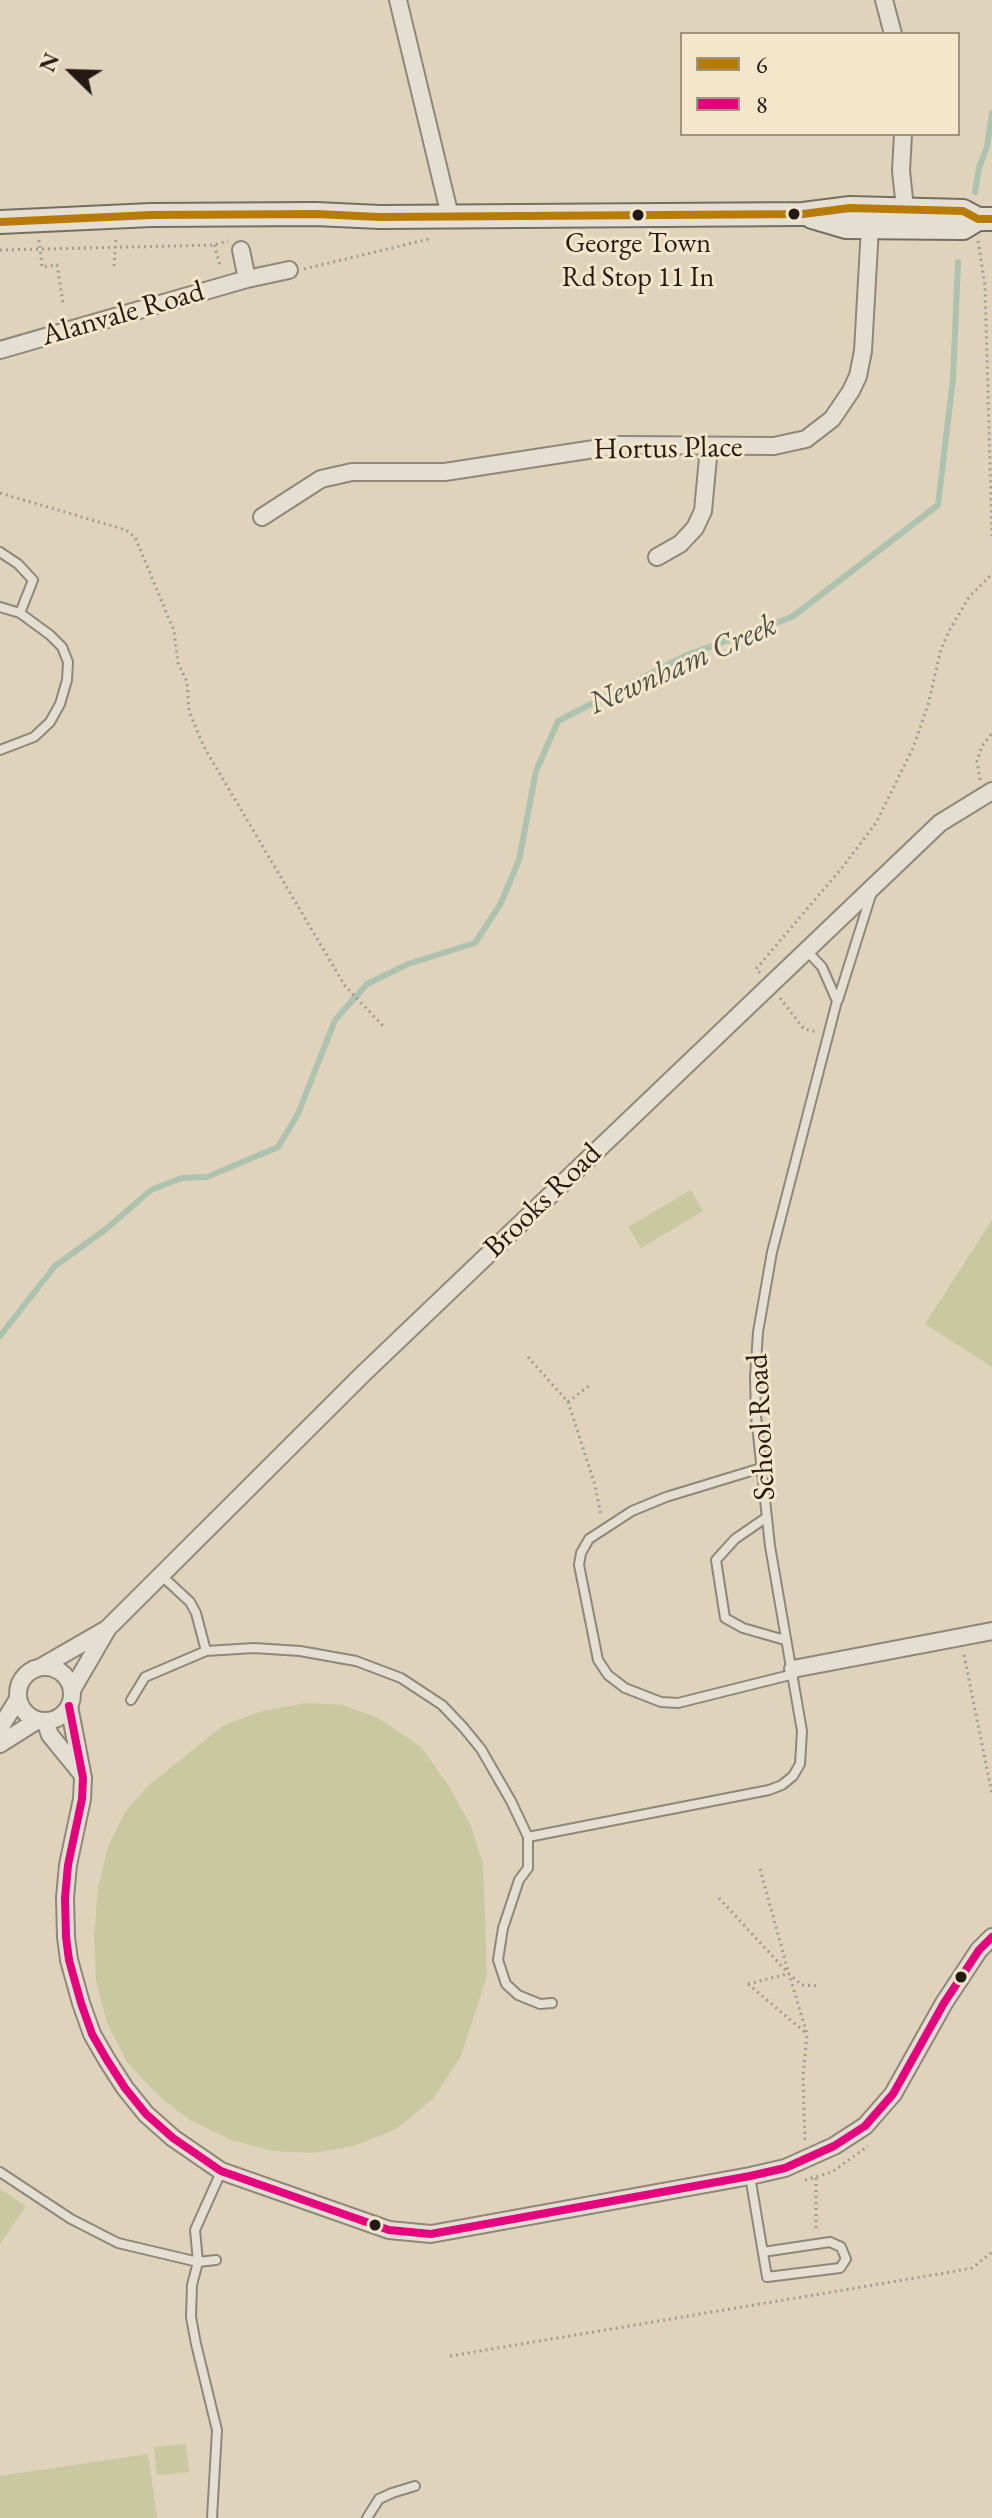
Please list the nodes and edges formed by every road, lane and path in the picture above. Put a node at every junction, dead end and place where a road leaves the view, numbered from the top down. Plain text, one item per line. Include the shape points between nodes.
1 (398, 0) edge
2 (884, 0) edge
3 (892, 32) edge
4 (903, 136) edge
5 (905, 208) junction
6 (803, 214) junction
7 (450, 216) junction
8 (985, 219) edge
9 (0, 222) edge
10 (870, 227) junction
11 (116, 238) dead end
12 (380, 238) dead end
13 (429, 239) dead end
14 (39, 240) dead end
15 (978, 241) dead end
16 (214, 245) junction
17 (234, 246) joint
18 (116, 248) junction
19 (0, 250) edge
20 (39, 250) junction
21 (380, 251) junction
22 (220, 265) dead end
23 (114, 266) dead end
24 (294, 270) joint
25 (247, 279) junction
26 (63, 303) dead end
27 (0, 350) edge
28 (709, 447) junction
29 (0, 493) edge
30 (262, 517) dead end
31 (992, 536) edge
32 (0, 552) edge
33 (657, 557) dead end
34 (992, 574) edge
35 (0, 607) edge
36 (20, 613) junction
37 (992, 733) edge
38 (0, 750) edge
39 (988, 794) edge
40 (874, 886) junction
41 (807, 951) junction
42 (769, 984) junction
43 (837, 1001) junction
44 (385, 1028) dead end
45 (828, 1035) junction
46 (528, 1357) dead end
47 (590, 1385) dead end
48 (568, 1402) junction
49 (761, 1468) junction
50 (767, 1517) junction
51 (603, 1529) junction
52 (162, 1576) junction
53 (108, 1628) junction
54 (992, 1631) edge
55 (960, 1636) junction
56 (785, 1640) junction
57 (206, 1651) junction
58 (41, 1667) junction
59 (794, 1672) junction
60 (71, 1698) junction
61 (18, 1699) junction
62 (131, 1700) dead end
63 (41, 1721) junction
64 (0, 1728) edge
65 (0, 1744) edge
66 (82, 1768) junction
67 (992, 1794) edge
68 (528, 1837) junction
69 (760, 1869) dead end
70 (719, 1898) dead end
71 (992, 1937) edge
72 (789, 1974) junction
73 (820, 1986) dead end
74 (552, 2003) dead end
75 (807, 2034) junction
76 (805, 2147) dead end
77 (221, 2171) junction
78 (0, 2172) edge
79 (750, 2176) junction
80 (816, 2178) dead end
81 (817, 2237) dead end
82 (763, 2252) junction
83 (992, 2252) edge
84 (216, 2260) dead end
85 (198, 2262) junction
86 (450, 2356) dead end
87 (415, 2486) dead end
88 (212, 2518) edge
89 (367, 2518) edge

1 - 7 street
2 - 3 street
4 - 5 street
5 - 6 main road
5 - 8 main road via 963,211
6 - 7 main road
6 - 10 main road via 846,227
7 - 9 main road via 151,215
8 - 10 main road via 963,228
10 - 28 street, Hortus Place via 863,351 858,376 841,406 819,431 789,445
11 - 18 path
12 - 21 path
13 - 21 path
14 - 20 path
15 - 31 path via 985,286
16 - 17 path
16 - 18 path
16 - 22 path
17 - 25 street
18 - 20 path
18 - 23 path
19 - 20 path
20 - 26 path via 42,267 57,265
21 - 24 path
24 - 25 street, Alanvale Road
25 - 27 street, Alanvale Road
28 - 30 street, Hortus Place via 620,445 445,472 344,474 321,479
28 - 33 street via 703,511 695,528
29 - 44 path via 135,537 174,631 189,711 204,747 345,986
32 - 36 lane via 33,580
34 - 42 path via 969,597 949,631 913,748 876,823 756,969
35 - 36 lane
36 - 38 lane via 62,647 67,680 50,722 34,737
37 - 39 path via 977,761
39 - 40 street, Brooks Road via 940,823
40 - 41 street, Brooks Road
40 - 43 lane, School Road
41 - 42 street, Brooks Road
41 - 43 lane via 822,967
42 - 45 path via 804,1029
42 - 52 street, Brooks Road via 364,1373
43 - 45 lane, School Road
45 - 49 lane, School Road via 764,1291 755,1377
46 - 48 path
47 - 48 path
48 - 51 path
49 - 50 lane, School Road
49 - 51 lane via 666,1497
50 - 56 lane, School Road
50 - 56 lane via 716,1560 725,1618
51 - 59 lane via 589,1539 579,1565 598,1660 625,1688 678,1703
52 - 53 street, Brooks Road
52 - 57 lane via 190,1602
53 - 58 street, Brooks Road
53 - 60 street, Brooks Road
54 - 55 street
55 - 59 street
55 - 67 path
56 - 59 lane, School Road
57 - 62 lane via 145,1677
57 - 68 lane via 300,1651 356,1661 401,1678 442,1705 481,1749
58 - 60 street via 65,1675
58 - 61 street via 26,1675
59 - 68 lane, School Road via 802,1731 800,1764 782,1785
60 - 63 street via 58,1718
60 - 66 street
61 - 63 street via 27,1714
61 - 64 street
63 - 65 street
63 - 66 street
66 - 77 street via 82,1799 67,1876 66,1937 92,2034 146,2114
68 - 74 lane via 528,1868 503,1928 498,1960 506,1984 518,1995
69 - 72 path
70 - 72 path
71 - 79 street via 944,2003 893,2094 865,2126 785,2168
72 - 73 path via 802,1985
72 - 75 path
72 - 75 path via 748,1984
75 - 76 path
77 - 79 street via 389,2230 431,2234
77 - 85 lane via 195,2230
78 - 85 lane via 118,2243
79 - 82 lane
80 - 81 path
82 - 82 lane via 767,2277 823,2272 840,2268 846,2259 841,2247 830,2242
83 - 86 path via 972,2268
84 - 85 lane
85 - 88 lane via 191,2317 217,2430
87 - 89 lane via 379,2499

